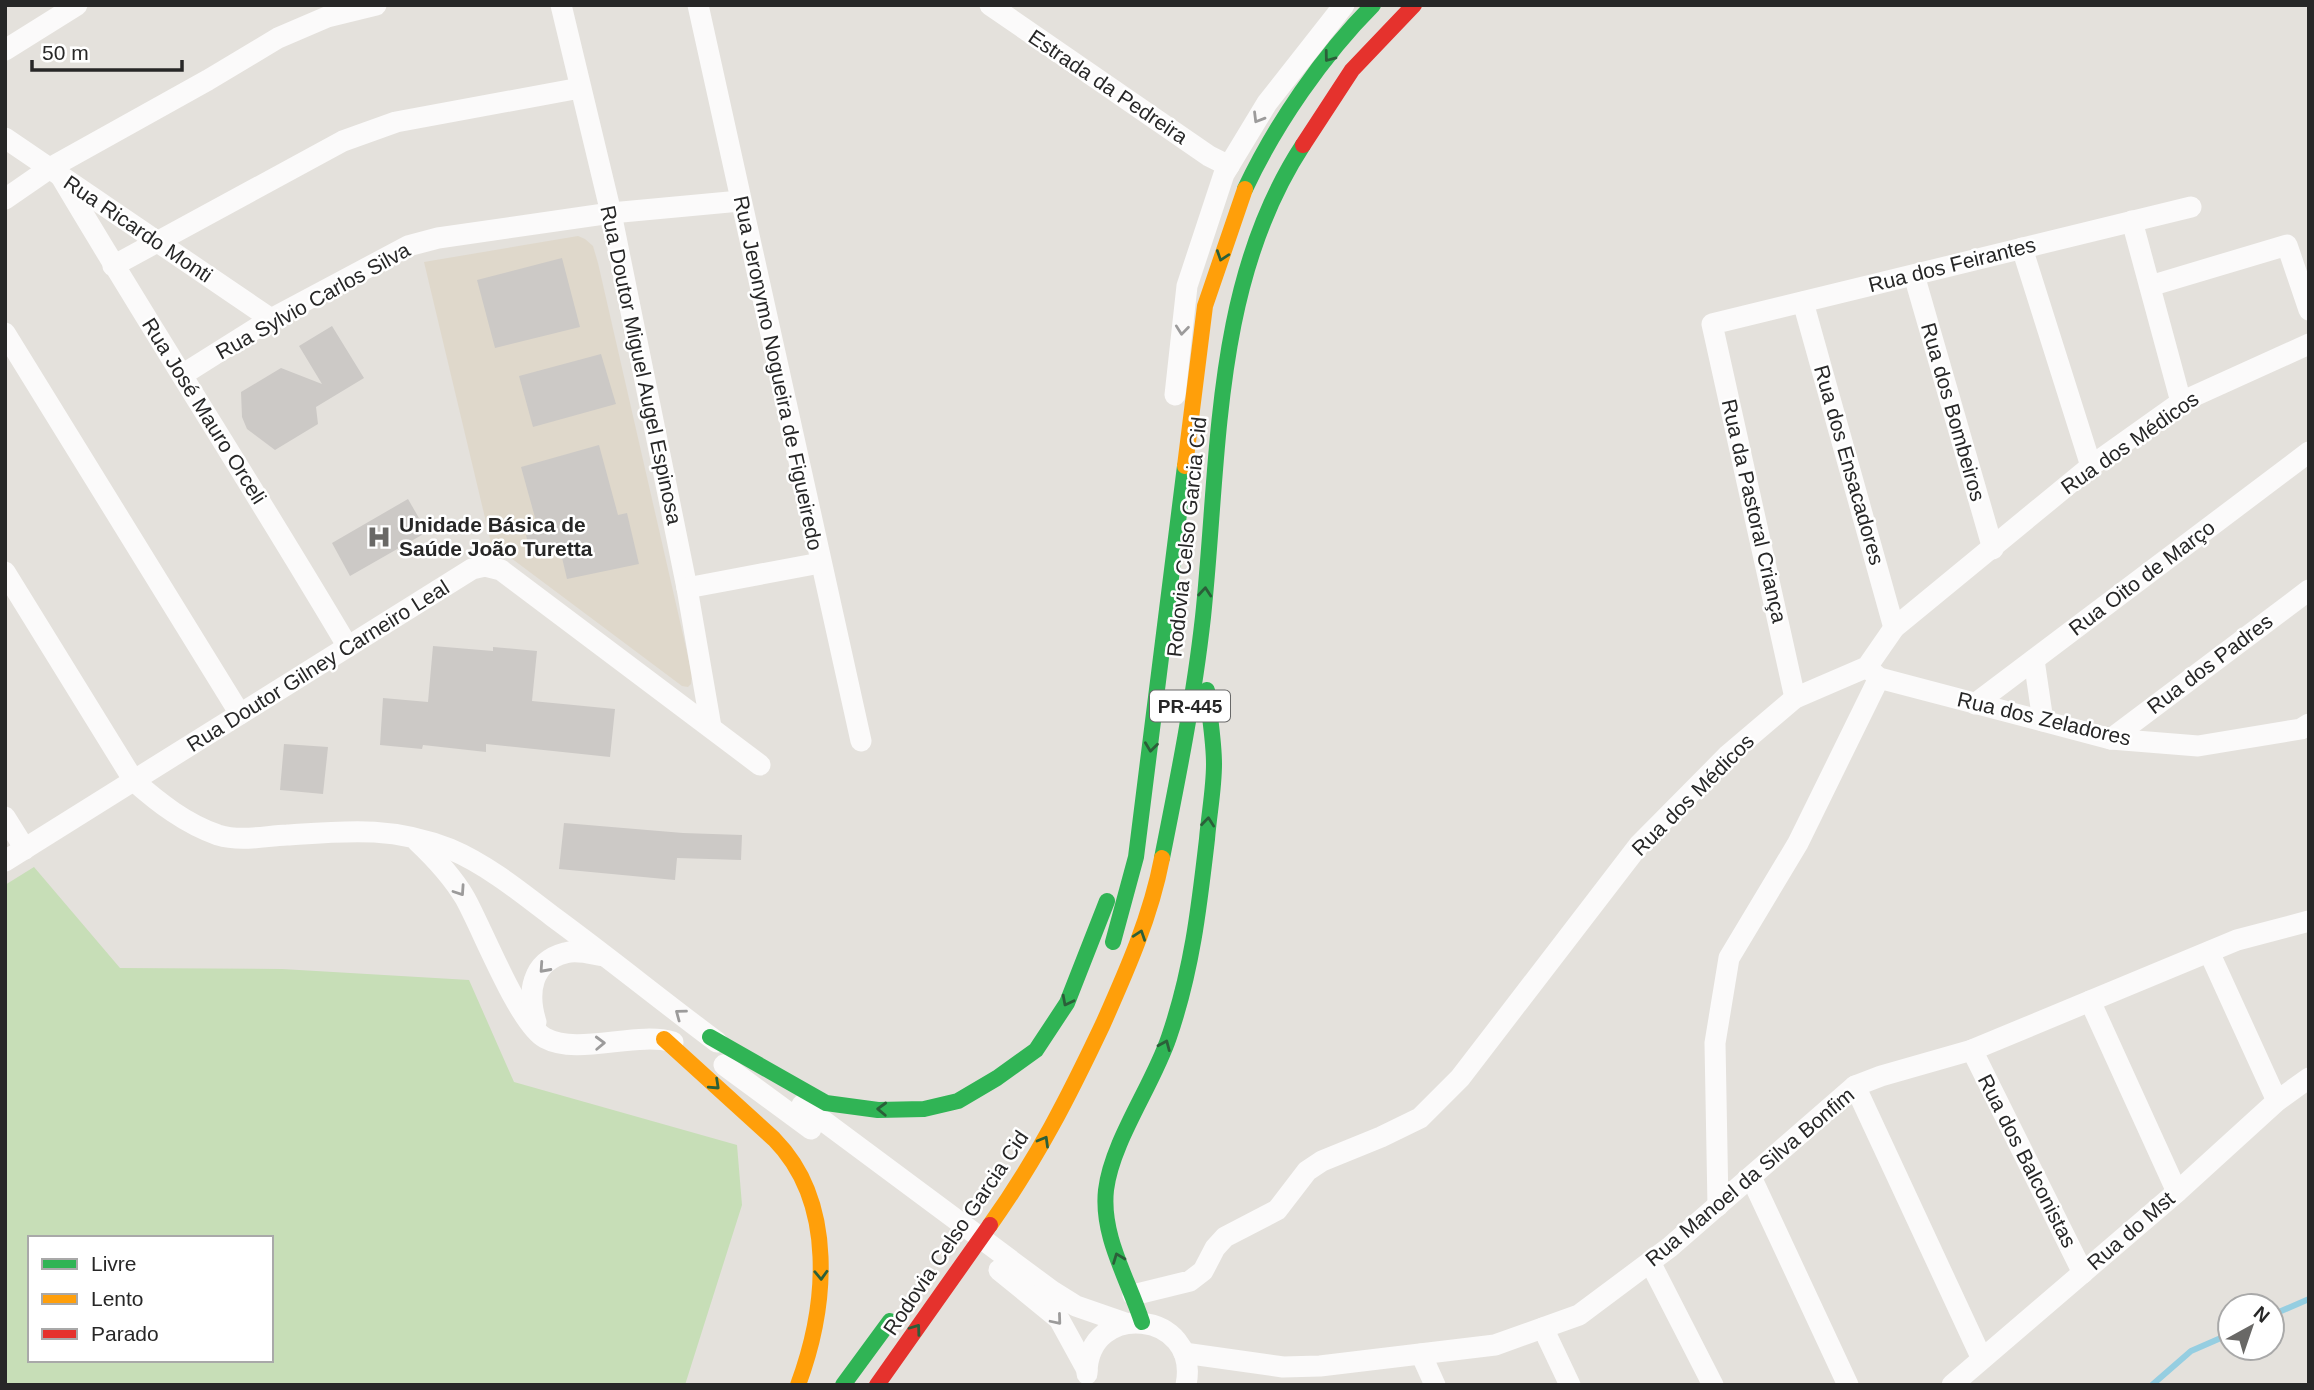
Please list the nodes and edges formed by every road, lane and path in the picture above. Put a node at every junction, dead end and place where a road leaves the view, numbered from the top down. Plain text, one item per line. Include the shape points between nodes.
1 (77, 5) edge
2 (376, 5) edge
3 (561, 5) edge
4 (698, 5) edge
5 (990, 5) edge
6 (1343, 5) edge
7 (1373, 5) edge
8 (1414, 5) edge
9 (5, 50) edge
10 (580, 88) junction
11 (5, 138) edge
12 (1228, 166) junction
13 (55, 172) junction
14 (5, 199) edge
15 (740, 201) junction
16 (2191, 207) dead end
17 (611, 213) junction
18 (2132, 221) junction
19 (157, 242) junction
20 (2022, 248) junction
21 (113, 266) junction
22 (1913, 275) junction
23 (2150, 286) junction
24 (1803, 302) junction
25 (2309, 310) edge
26 (271, 319) junction
27 (1712, 324) joint
28 (5, 333) edge
29 (2309, 344) edge
30 (181, 375) junction
31 (2181, 402) junction
32 (2309, 452) edge
33 (2091, 466) junction
34 (1179, 513) junction
35 (1993, 549) junction
36 (820, 563) junction
37 (5, 572) edge
38 (687, 588) junction
39 (2309, 590) edge
40 (1203, 618) junction
41 (1894, 628) junction
42 (348, 647) junction
43 (2034, 660) junction
44 (1873, 673) junction
45 (1795, 698) junction
46 (1975, 704) junction
47 (240, 714) junction
48 (2043, 721) junction
49 (2309, 724) edge
50 (710, 727) junction
51 (2111, 739) junction
52 (860, 741) dead end
53 (760, 765) dead end
54 (134, 781) junction
55 (1144, 800) junction
56 (5, 817) edge
57 (415, 840) junction
58 (25, 849) junction
59 (5, 861) edge
60 (2309, 921) edge
61 (2209, 952) junction
62 (606, 957) junction
63 (1107, 959) dead end
64 (2090, 1001) junction
65 (710, 1037) junction
66 (545, 1038) junction
67 (664, 1039) junction
68 (1972, 1050) junction
69 (2309, 1078) edge
70 (1855, 1086) junction
71 (2277, 1101) junction
72 (1751, 1177) junction
73 (2177, 1192) junction
74 (927, 1206) junction
75 (1718, 1206) junction
76 (967, 1212) dead end
77 (952, 1234) dead end
78 (1650, 1262) junction
79 (2083, 1273) junction
80 (1017, 1274) junction
81 (1133, 1295) junction
82 (899, 1309) dead end
83 (1133, 1322) junction
84 (1543, 1328) junction
85 (1184, 1353) junction
86 (1421, 1354) junction
87 (1982, 1359) junction
88 (1287, 1376) edge
89 (1088, 1378) edge
90 (798, 1385) edge
91 (843, 1385) edge
92 (877, 1385) edge
93 (1186, 1385) edge
94 (1434, 1385) edge
95 (1570, 1385) edge
96 (1713, 1385) edge
97 (1848, 1385) edge
98 (1952, 1385) edge

1 - 9 street
2 - 13 street via 327,17 278,37
3 - 10 street, Rua Doutor Miguel Augel Espinosa
4 - 15 street, Rua Jeronymo Nogueira de Figueiredo
5 - 12 street, Estrada da Pedreira
6 -> 12 street via 1266,103
7 -> 34 highway, Rodovia Celso Garcia Cid / PR-445 via 1282,120 1246,187 1205,306
40 -> 8 highway, Rodovia Celso Garcia Cid / PR-445 via 1223,379 1247,265 1288,168 1352,70
10 - 17 street, Rua Doutor Miguel Augel Espinosa
10 - 19 street via 368,131
11 - 13 street, Rua Ricardo Monti
12 -> 34 street via 1187,286 1165,491
13 - 14 street
13 - 19 street, Rua Ricardo Monti
13 - 21 street, Rua José Mauro Orceli
15 - 17 street, Rua Sylvio Carlos Silva
15 - 36 street, Rua Jeronymo Nogueira de Figueiredo
16 - 18 street, Rua dos Feirantes
17 - 26 street, Rua Sylvio Carlos Silva via 408,246
17 - 38 street, Rua Doutor Miguel Augel Espinosa
18 - 20 street, Rua dos Feirantes
18 - 23 street
19 - 21 street
19 - 26 street, Rua Ricardo Monti
20 - 22 street, Rua dos Feirantes
20 - 33 street
21 - 30 street, Rua José Mauro Orceli
22 - 24 street, Rua dos Feirantes
22 - 35 street, Rua dos Bombeiros
23 - 25 street via 2287,245
23 - 31 street
24 - 27 street, Rua dos Feirantes
24 - 41 street, Rua dos Ensacadores
26 - 30 street, Rua Sylvio Carlos Silva
27 - 45 street, Rua da Pastoral Criança
28 - 47 street
29 - 31 street, Rua dos Médicos
30 - 42 street, Rua José Mauro Orceli
31 - 33 street, Rua dos Médicos
32 - 43 street, Rua Oito de Março
33 - 35 street, Rua dos Médicos
34 -> 55 highway, Rodovia Celso Garcia Cid / PR-445
35 - 41 street, Rua dos Médicos
36 - 38 street
36 - 52 street, Rua Jeronymo Nogueira de Figueiredo
37 - 54 street
38 - 50 street, Rua Doutor Miguel Augel Espinosa
39 - 51 street, Rua dos Padres
81 -> 40 highway via 1116,1257 1107,1221 1106,1191 1111,1165 1168,1040 1198,923 1214,765
92 -> 40 highway, Rodovia Celso Garcia Cid / PR-445 via 1019,1184 1066,1103 1132,960 1157,886
41 - 44 street, Rua dos Médicos
42 - 47 street, Rua Doutor Gilney Carneiro Leal
42 - 50 street, Rua Doutor Gilney Carneiro Leal via 472,569 485,566 501,570
43 - 46 street, Rua Oito de Março
43 - 48 street
44 - 45 street, Rua dos Médicos
44 - 46 street, Rua dos Zeladores
44 - 75 street via 1798,843 1729,958 1715,1043
45 - 81 street, Rua dos Médicos via 1728,755 1639,845 1460,1078 1420,1118 1314,1166 1277,1210 1225,1237 1203,1271 1190,1282
46 - 48 street, Rua dos Zeladores
47 - 54 street, Rua Doutor Gilney Carneiro Leal
48 - 51 street, Rua dos Zeladores
49 - 51 street, Rua dos Zeladores via 2198,746
50 - 53 street, Rua Doutor Gilney Carneiro Leal
54 - 57 street via 161,804 219,835 243,839 365,830
54 - 58 street, Rua Doutor Gilney Carneiro Leal
55 - 63 highway, Rodovia Celso Garcia Cid / PR-445 via 1136,857
55 -> 65 highway via 1067,1003 1036,1051 958,1101 924,1109 878,1110 826,1103
56 - 58 street
57 - 62 street via 451,850 486,869
57 -> 66 street via 443,867 464,897 524,1018
58 - 59 street, Rua Doutor Gilney Carneiro Leal
60 - 61 street, Rua Manoel da Silva Bonfim
61 - 64 street, Rua Manoel da Silva Bonfim
61 - 71 street
65 -> 62 street
62 -> 66 street via 566,952 541,969 530,995
64 - 68 street, Rua Manoel da Silva Bonfim
64 - 73 street
65 - 74 street
66 -> 67 street via 569,1044
67 - 74 street via 714,1059
67 -> 90 highway via 777,1142 805,1185 818,1239 821,1292 815,1332
68 - 70 street, Rua Manoel da Silva Bonfim
68 - 79 street, Rua dos Balconistas
69 - 71 street, Rua do Mst
70 - 72 street, Rua Manoel da Silva Bonfim
70 - 87 street
71 - 73 street, Rua do Mst
72 - 75 street, Rua Manoel da Silva Bonfim
72 - 97 street
73 - 79 street, Rua do Mst
74 - 80 street
75 - 78 street, Rua Manoel da Silva Bonfim
76 - 77 highway, Rodovia Celso Garcia Cid
78 - 84 street, Rua Manoel da Silva Bonfim via 1579,1315
78 - 96 street
79 - 87 street, Rua do Mst
80 - 83 street via 1076,1306
80 -> 89 street via 1059,1319
81 - 83 highway
82 - 91 highway, Rodovia Celso Garcia Cid
83 - 85 street via 1158,1326
83 - 89 street via 1102,1336 1094,1346
84 - 86 street, Rua Manoel da Silva Bonfim via 1495,1345
84 - 95 street
85 - 88 street, Rua Manoel da Silva Bonfim
85 - 93 street
86 - 88 street, Rua Manoel da Silva Bonfim via 1320,1366
86 - 94 street
87 - 98 street, Rua do Mst

